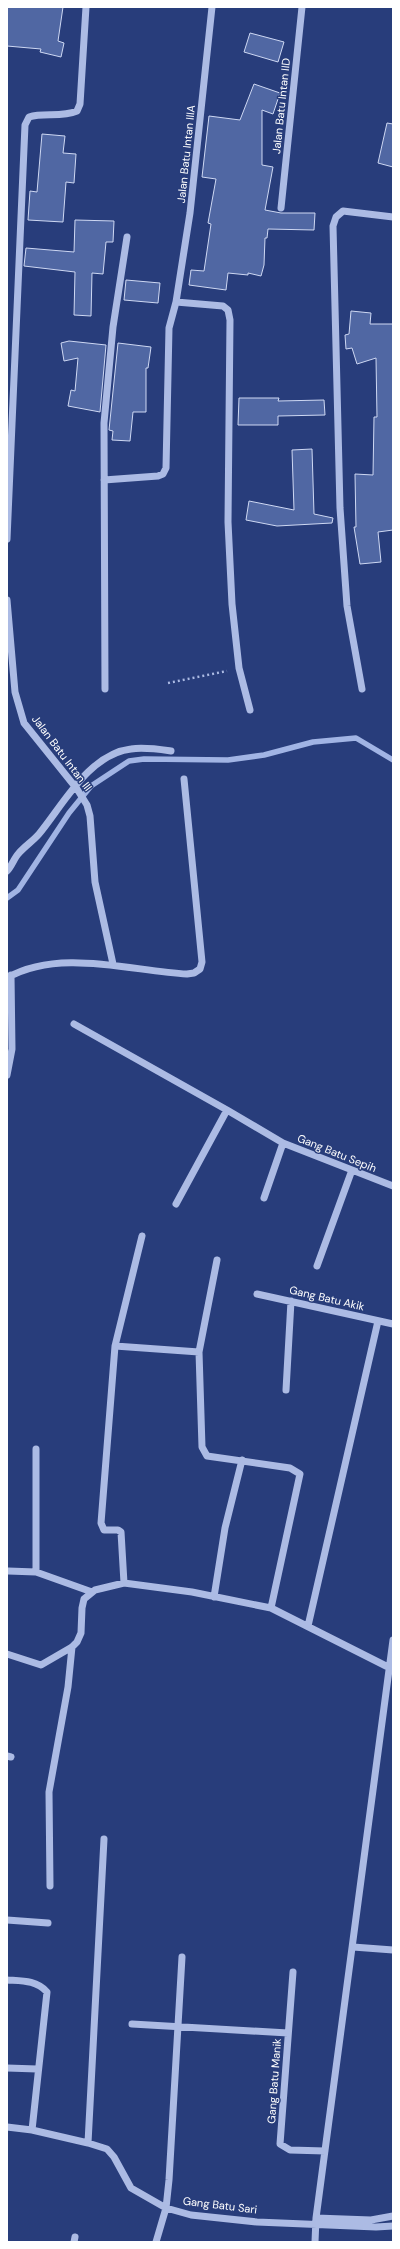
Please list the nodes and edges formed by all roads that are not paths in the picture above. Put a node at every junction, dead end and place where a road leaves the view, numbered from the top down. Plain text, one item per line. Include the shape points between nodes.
1 (86, 7) edge
2 (212, 7) edge
3 (302, 7) edge
4 (281, 208) dead end
5 (393, 217) edge
6 (127, 237) dead end
7 (176, 302) junction
8 (104, 480) junction
9 (7, 539) edge
10 (7, 600) edge
11 (105, 688) dead end
12 (362, 689) dead end
13 (250, 710) dead end
14 (171, 751) dead end
15 (184, 779) dead end
16 (76, 788) junction
17 (7, 870) edge
18 (112, 964) junction
19 (9, 976) edge
20 (74, 1024) dead end
21 (7, 1075) edge
22 (226, 1110) junction
23 (283, 1143) junction
24 (352, 1170) junction
25 (393, 1186) edge
26 (264, 1198) dead end
27 (176, 1204) dead end
28 (142, 1236) dead end
29 (217, 1260) dead end
30 (317, 1266) dead end
31 (257, 1294) dead end
32 (291, 1301) junction
33 (378, 1321) junction
34 (393, 1324) edge
35 (115, 1346) junction
36 (199, 1352) junction
37 (286, 1390) dead end
38 (36, 1449) dead end
39 (242, 1460) junction
40 (8, 1571) edge
41 (36, 1572) junction
42 (124, 1583) junction
43 (92, 1592) junction
44 (214, 1597) junction
45 (271, 1608) junction
46 (308, 1626) junction
47 (393, 1640) edge
48 (72, 1647) junction
49 (7, 1654) edge
50 (388, 1667) junction
51 (390, 1684) edge
52 (104, 1839) dead end
53 (50, 1886) dead end
54 (7, 1920) edge
55 (48, 1923) dead end
56 (353, 1947) junction
57 (393, 1950) edge
58 (182, 1957) dead end
59 (293, 1972) dead end
60 (7, 1980) edge
61 (132, 2024) dead end
62 (178, 2028) junction
63 (288, 2033) junction
64 (7, 2068) edge
65 (37, 2069) junction
66 (7, 2127) edge
67 (32, 2130) junction
68 (88, 2142) junction
69 (325, 2151) junction
70 (166, 2208) junction
71 (393, 2216) edge
72 (316, 2220) junction
73 (393, 2226) edge
74 (156, 2242) edge
75 (315, 2242) edge

1 - 9 street via 80,104 77,111 69,114 37,114 29,117 25,125
2 - 7 street, Jalan Batu Intan IIIA via 190,213
3 - 4 street, Jalan Batu Intan IID
5 - 12 street via 343,211 336,217 333,226 340,508 347,606
6 - 8 street via 113,326 104,422
7 - 8 street, Jalan Batu Intan IIIA via 169,328 166,468 163,474
7 - 13 street via 223,306 228,310 230,320 228,522 232,604 239,668
8 - 11 street
10 - 16 street, Jalan Batu Intan III via 15,692 24,723
14 - 16 street via 148,748 117,753 96,766
15 - 18 street via 202,966 194,973 187,974
16 - 17 street via 38,836 17,854
16 - 18 street, Jalan Batu Intan III via 87,805 92,826 95,882
18 - 19 street via 39,966
19 - 21 street via 12,1049
20 - 22 street
22 - 23 street
22 - 27 street
23 - 24 street, Gang Batu Sepih
23 - 26 street, Gang Batu Sepih
24 - 25 street, Gang Batu Sepih
24 - 30 street
28 - 35 street
29 - 36 street
31 - 32 street, Gang Batu Akik
32 - 33 street, Gang Batu Akik
32 - 37 street
33 - 34 street, Gang Batu Akik
33 - 46 street
35 - 36 street
35 - 42 street via 101,1523 104,1530 121,1532
36 - 39 street via 202,1447 210,1458
38 - 41 street
39 - 44 street via 226,1528
39 - 45 street via 290,1468 300,1474
40 - 41 street
41 - 43 street
42 - 43 street
42 - 44 street
43 - 48 street via 84,1599 81,1633
44 - 45 street
45 - 46 street
46 - 50 street
47 - 50 street
48 - 49 street via 41,1665
48 - 53 street via 68,1687 49,1792
50 - 51 street
51 - 56 street
52 - 68 street
54 - 55 street
56 - 57 street
56 - 69 street
58 - 62 street
59 - 63 street, Gang Batu Manik
60 - 65 street via 29,1981 40,1985 47,1992
61 - 62 street
62 - 63 street
62 - 70 street
63 - 69 street, Gang Batu Manik via 280,2144 290,2150
64 - 65 street
65 - 67 street
66 - 67 street, Gang Batu Sari
67 - 68 street, Gang Batu Sari
68 - 70 street, Gang Batu Sari via 107,2150 114,2157 131,2188
69 - 72 street
70 - 72 street, Gang Batu Sari via 191,2215 242,2220
70 - 74 street
71 - 72 street via 371,2220
72 - 73 street via 376,2227
72 - 75 street

